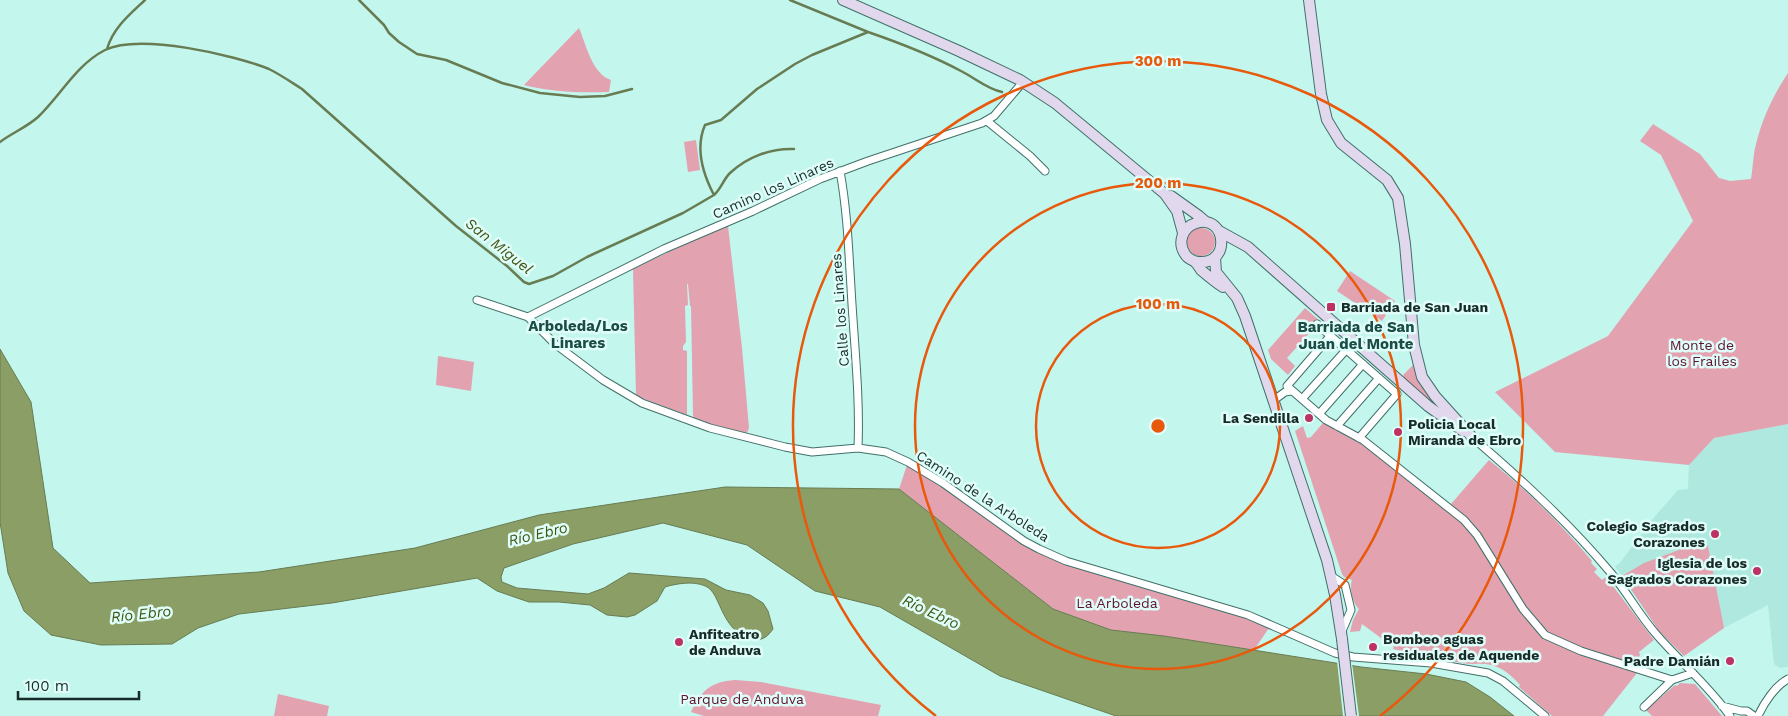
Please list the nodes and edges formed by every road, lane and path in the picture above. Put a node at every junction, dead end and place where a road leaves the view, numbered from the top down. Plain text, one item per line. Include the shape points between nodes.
1 (843, 0) edge
2 (1309, 0) edge
3 (1023, 82) junction
4 (987, 121) junction
5 (840, 171) junction
6 (1045, 171) dead end
7 (1165, 194) junction
8 (1206, 222) junction
9 (1219, 231) junction
10 (1183, 233) junction
11 (1248, 247) junction
12 (1218, 253) junction
13 (1194, 261) junction
14 (1232, 292) junction
15 (477, 300) dead end
16 (528, 317) junction
17 (1317, 324) dead end
18 (1331, 335) junction
19 (1351, 339) junction
20 (1360, 346) junction
21 (1346, 350) junction
22 (1363, 364) junction
23 (1379, 378) junction
24 (1291, 391) junction
25 (1277, 397) junction
26 (1302, 399) junction
27 (1319, 414) junction
28 (1337, 426) junction
29 (1472, 437) junction
30 (1359, 438) junction
31 (858, 448) junction
32 (1331, 576) junction
33 (1347, 592) junction
34 (1336, 600) junction
35 (1350, 603) junction
36 (1341, 636) junction
37 (1693, 673) junction
38 (1788, 679) edge
39 (1672, 680) junction
40 (1722, 705) junction
41 (1644, 707) dead end
42 (1762, 708) junction
43 (1741, 713) edge
44 (1351, 716) edge
45 (1545, 716) edge
46 (1730, 716) edge
47 (1756, 716) edge

1 - 3 main road
2 - 29 main road via 1327,120 1341,143 1387,180 1398,198 1414,345 1422,377
3 - 4 street, Camino los Linares
3 - 7 main road via 1055,103
4 - 5 street, Camino los Linares
4 - 6 street
5 - 16 street, Camino los Linares via 664,249
5 - 31 street, Calle los Linares via 857,380
7 - 8 main road
7 - 10 main road via 1177,211
8 - 9 main road
8 - 10 main road via 1193,224
9 - 11 main road
9 - 12 main road via 1222,243
10 - 13 main road via 1182,247 1186,256
11 - 12 main road via 1234,244
11 - 19 main road
12 - 13 main road via 1205,262
12 - 14 main road via 1216,272
13 - 14 main road
14 - 25 main road via 1241,306
15 - 16 street, Camino de la Arboleda
16 - 31 street, Camino de la Arboleda via 555,344 603,380 657,409 710,428 785,447 812,452
17 - 18 street
18 - 21 street
18 - 24 street via 1288,384
19 - 20 main road
19 - 21 street
20 - 21 street via 1354,352
20 - 29 main road via 1428,406
21 - 22 street
21 - 26 street
22 - 23 street
22 - 27 street
23 - 28 street
23 - 30 street via 1397,394
24 - 25 street
24 - 26 street
25 - 32 main road
26 - 27 street
27 - 28 street
28 - 30 street
29 - 37 street via 1571,528 1612,575 1654,632
30 - 39 street via 1464,520 1477,535 1523,610 1545,635 1581,651
31 - 45 street, Camino de la Arboleda via 886,452 908,462 1024,541 1066,561 1248,615 1335,653 1431,663 1488,673 1503,681
32 - 33 street via 1345,585
32 - 34 main road
33 - 34 street
33 - 35 street
34 - 35 street
34 - 36 main road
35 - 36 street via 1352,610
36 - 44 main road, bridge
37 - 39 street
37 - 40 street
38 - 42 street
39 - 41 street
40 - 43 street
40 - 46 street
42 - 43 street
42 - 47 street
43 - 47 street

